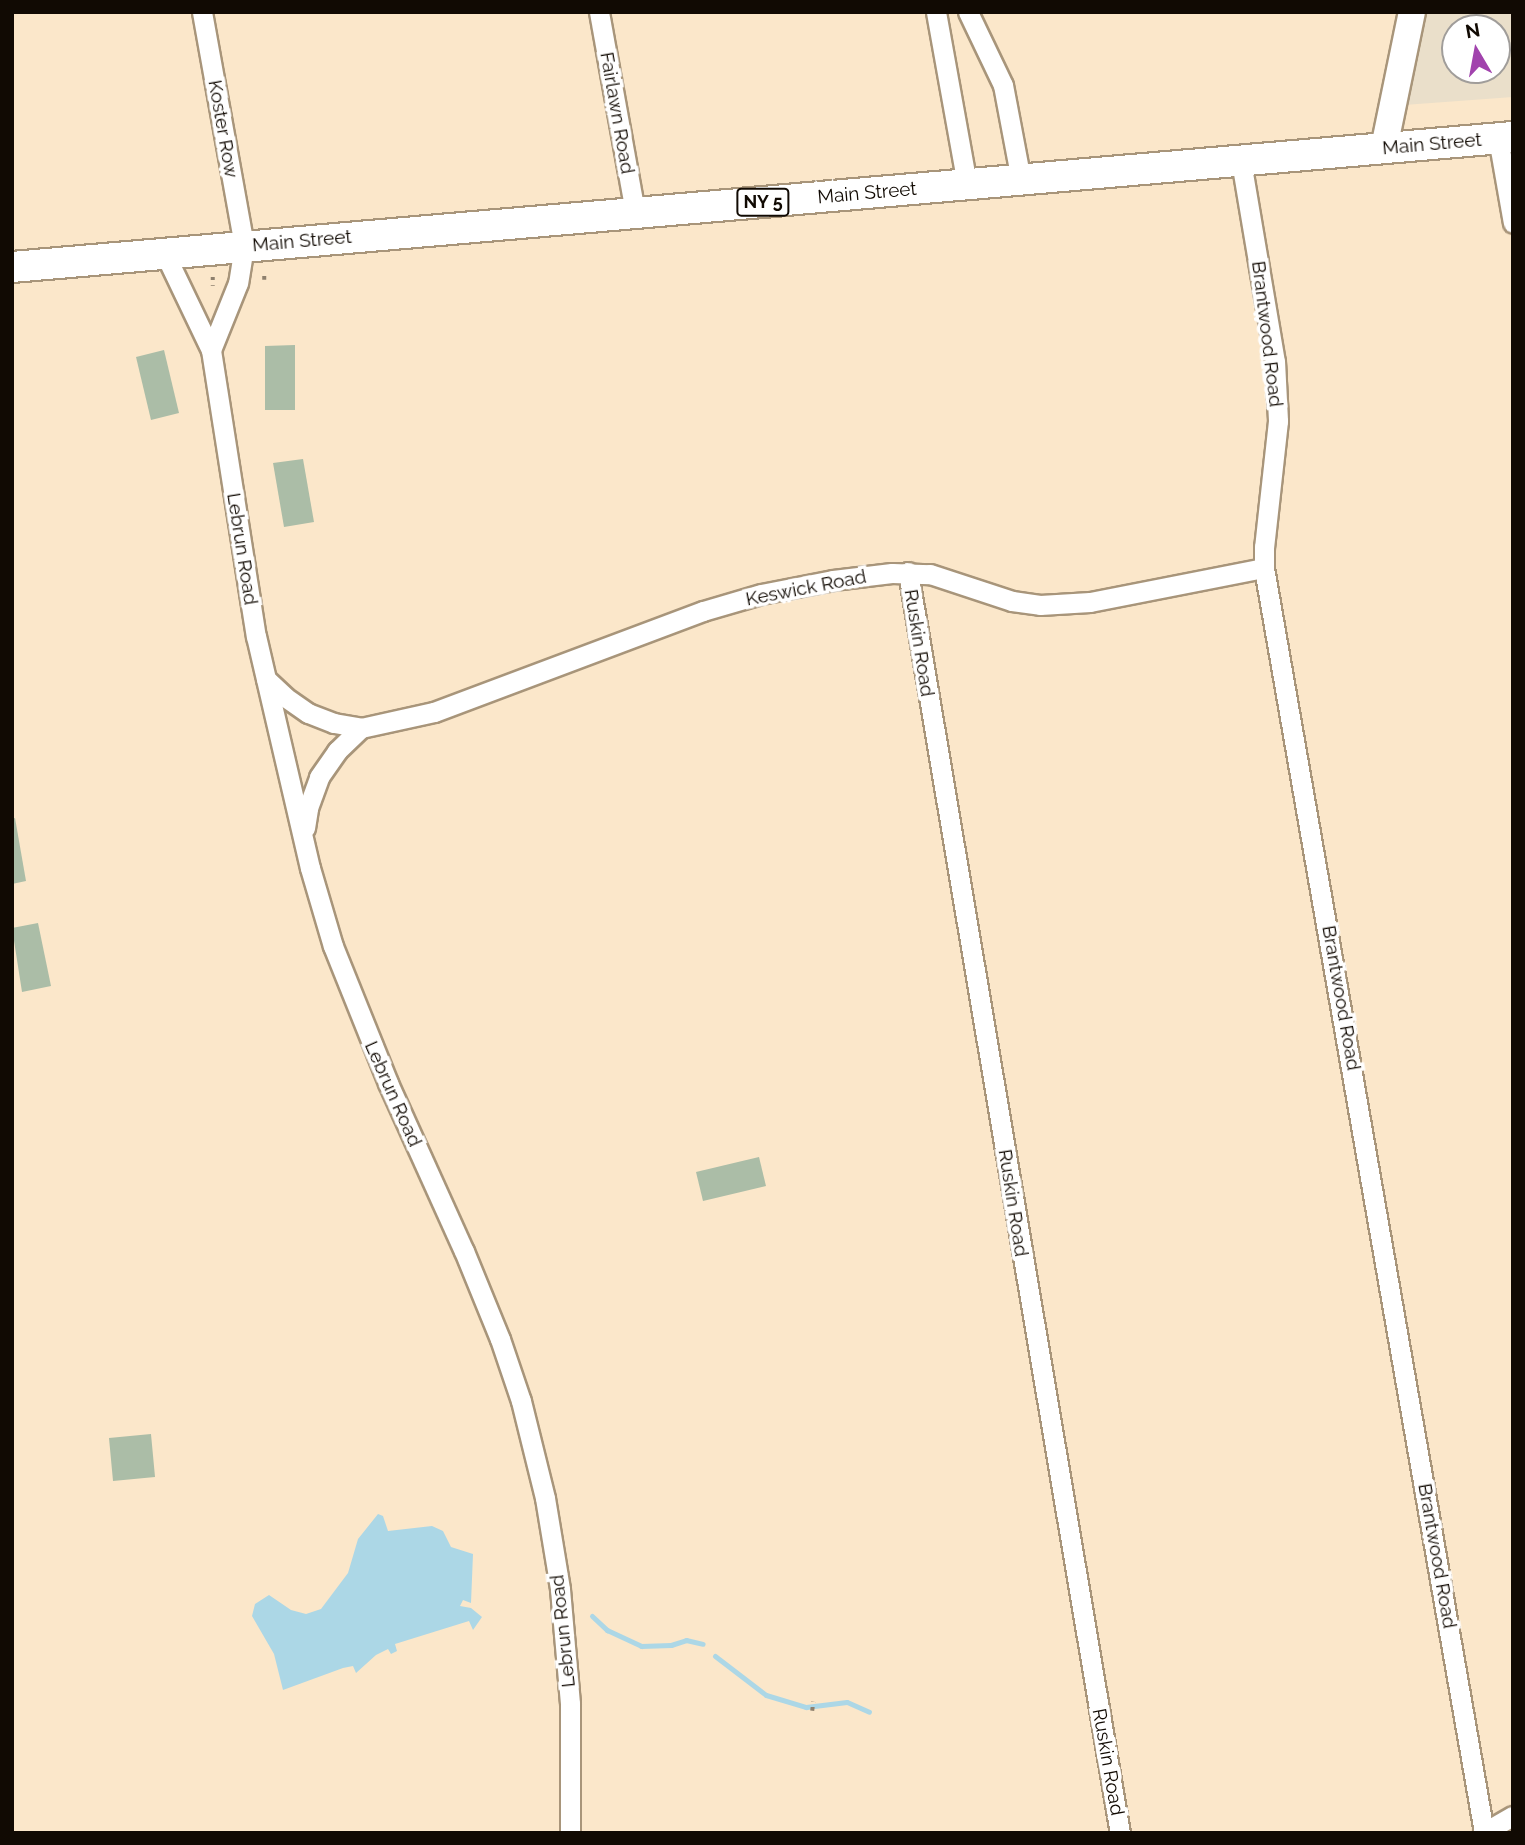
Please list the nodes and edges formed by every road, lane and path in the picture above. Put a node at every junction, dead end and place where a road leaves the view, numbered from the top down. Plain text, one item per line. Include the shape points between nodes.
1 (202, 12) edge
2 (599, 12) edge
3 (936, 12) edge
4 (968, 12) edge
5 (1412, 12) edge
6 (1505, 138) edge
7 (1384, 148) junction
8 (1241, 161) junction
9 (1021, 180) junction
10 (967, 184) junction
11 (635, 213) junction
12 (1513, 223) edge
13 (244, 246) junction
14 (164, 254) junction
15 (12, 267) edge
16 (264, 274) dead end
17 (213, 277) dead end
18 (264, 280) dead end
19 (213, 286) dead end
20 (211, 350) junction
21 (1264, 569) junction
22 (908, 572) junction
23 (265, 678) junction
24 (361, 728) junction
25 (303, 840) junction
26 (813, 1702) dead end
27 (812, 1711) dead end
28 (1513, 1816) edge
29 (570, 1833) edge
30 (1120, 1833) edge
31 (1484, 1833) edge

1 - 13 street, Koster Row
2 - 11 street, Fairlawn Road
3 - 10 street
4 - 9 street via 1003,85
5 - 7 street
6 - 7 main road, Main Street / NY 5
6 - 12 street
7 - 8 main road, Main Street / NY 5
8 - 9 main road, Main Street / NY 5
8 - 21 street, Brantwood Road via 1275,373 1278,421
9 - 10 main road, Main Street / NY 5
10 - 11 main road, Main Street / NY 5
11 - 13 main road, Main Street / NY 5
13 - 14 main road, Main Street / NY 5
13 - 20 street via 238,283
14 - 15 main road, Main Street / NY 5
14 - 20 street, Lebrun Road
16 - 18 path
17 - 19 path
20 - 23 street, Lebrun Road
21 - 22 street, Keswick Road via 1090,602 1040,605 1012,601 951,579
21 - 31 street, Brantwood Road
22 - 24 street, Keswick Road via 761,594 703,611 434,712
22 - 30 street, Ruskin Road
23 - 24 street, Keswick Road via 308,713
23 - 25 street, Lebrun Road
24 - 25 street via 337,751 319,778
25 - 29 street, Lebrun Road via 357,1010 464,1251 521,1401 545,1498 561,1598 570,1704
26 - 27 path
28 - 31 street

